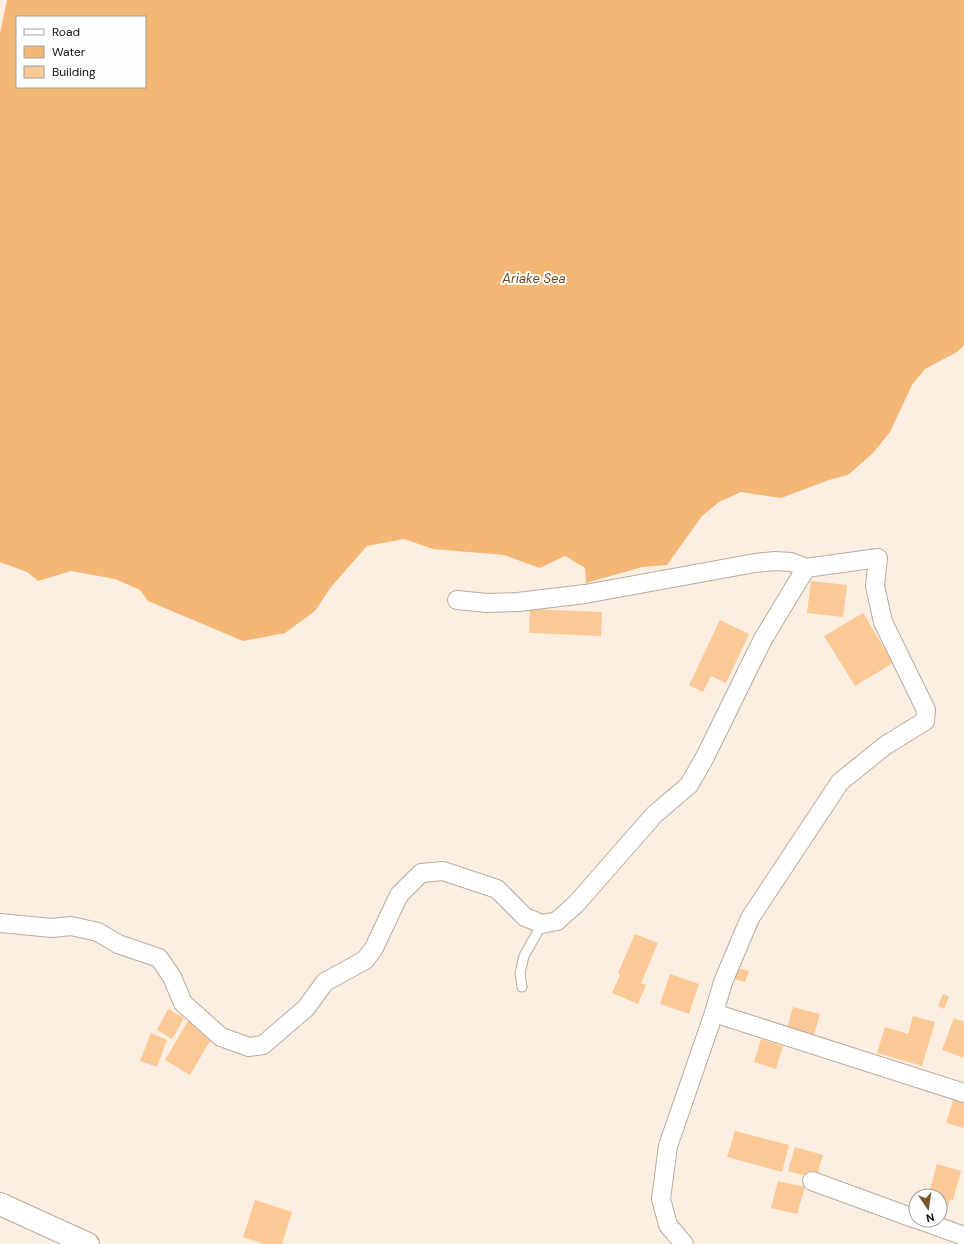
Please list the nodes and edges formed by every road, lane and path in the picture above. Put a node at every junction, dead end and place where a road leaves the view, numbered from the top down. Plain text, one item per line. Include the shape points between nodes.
1 (806, 568) junction
2 (457, 600) dead end
3 (0, 923) edge
4 (542, 924) junction
5 (522, 987) dead end
6 (714, 1012) junction
7 (964, 1093) edge
8 (812, 1182) dead end
9 (0, 1204) edge
10 (908, 1216) edge
11 (942, 1228) edge
12 (964, 1236) edge
13 (88, 1244) edge
14 (684, 1244) edge

1 - 2 street via 791,562 755,562 585,594 487,604
1 - 4 street via 763,639 689,784 654,815 576,904 557,921
1 - 6 street via 878,558 875,586 883,622 926,710 925,721 886,745 840,782 750,918 723,982
3 - 4 street via 52,928 71,926 98,932 118,944 159,958 172,977 183,1003 221,1037 248,1048 263,1045 306,1008 325,982 365,960 374,948 399,895 421,873 443,871 497,889 525,917
4 - 5 lane via 524,956 520,973
6 - 7 street
6 - 14 street via 668,1146 661,1199 668,1225
8 - 10 street
9 - 13 highway
11 - 12 street

